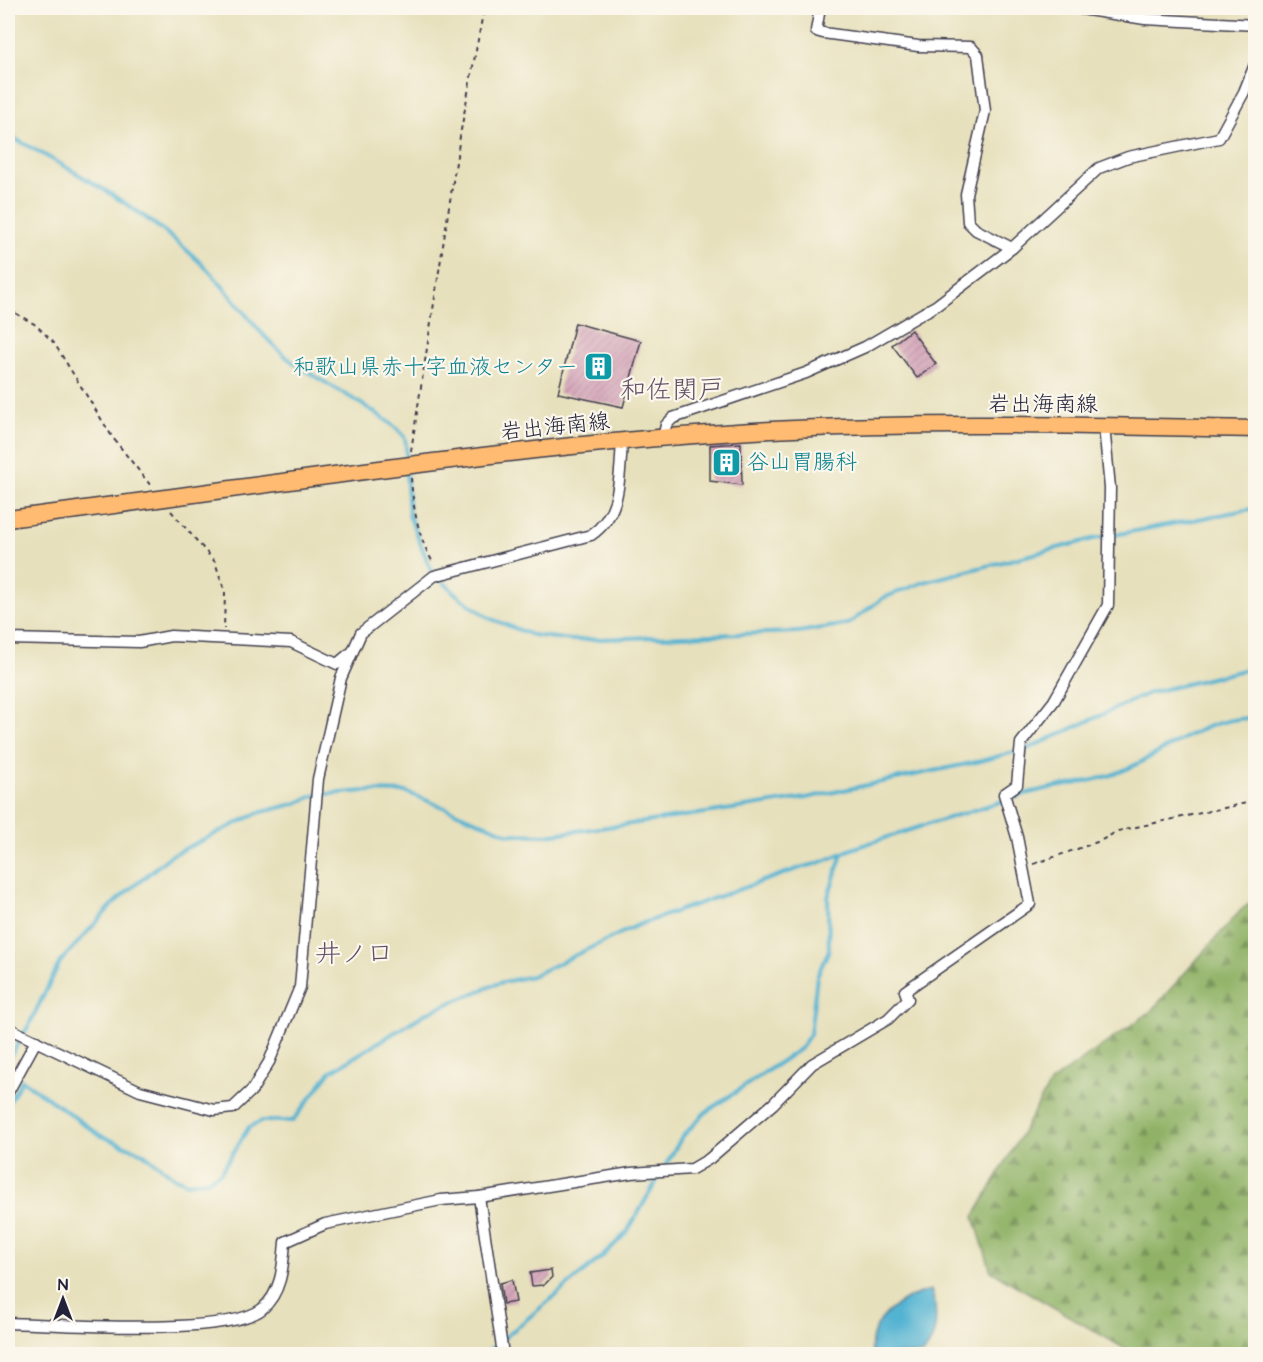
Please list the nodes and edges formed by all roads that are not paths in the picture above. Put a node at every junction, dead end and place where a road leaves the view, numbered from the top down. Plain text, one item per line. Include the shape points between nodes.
1 (820, 8) edge
2 (1075, 8) edge
3 (1256, 25) edge
4 (1256, 62) edge
5 (1012, 248) junction
6 (1104, 426) junction
7 (1256, 429) edge
8 (663, 438) junction
9 (622, 443) junction
10 (8, 519) edge
11 (8, 639) edge
12 (350, 654) junction
13 (12, 1029) edge
14 (36, 1041) junction
15 (8, 1092) edge
16 (480, 1197) junction
17 (8, 1323) edge
18 (503, 1354) edge

1 - 5 street via 816,31 918,46 971,47 978,55 985,111 966,194 968,222
2 - 3 street via 1145,19
4 - 5 street via 1219,138 1128,156 1099,168
5 - 8 street via 937,305 865,347 816,369 674,418 666,425
6 - 7 main road, 岩出海南線
6 - 8 main road, 岩出海南線 via 874,426
6 - 16 street via 1110,488 1108,605 1054,701 1021,743 1017,784 1004,794 1030,904 905,991 908,999 888,1018 812,1064 773,1104 692,1169 631,1173
8 - 9 main road, 岩出海南線
9 - 10 main road, 岩出海南線 via 410,466
9 - 12 street via 613,512 604,526 591,535 429,579 361,633
11 - 12 street via 139,642 171,636 291,642 337,664
12 - 14 street via 318,779 300,987 269,1062 252,1090 233,1108 214,1110 140,1091
13 - 14 street
14 - 15 street
16 - 17 street via 441,1200 326,1224 285,1242 282,1276 273,1295 261,1310 237,1319 168,1327
16 - 18 street

